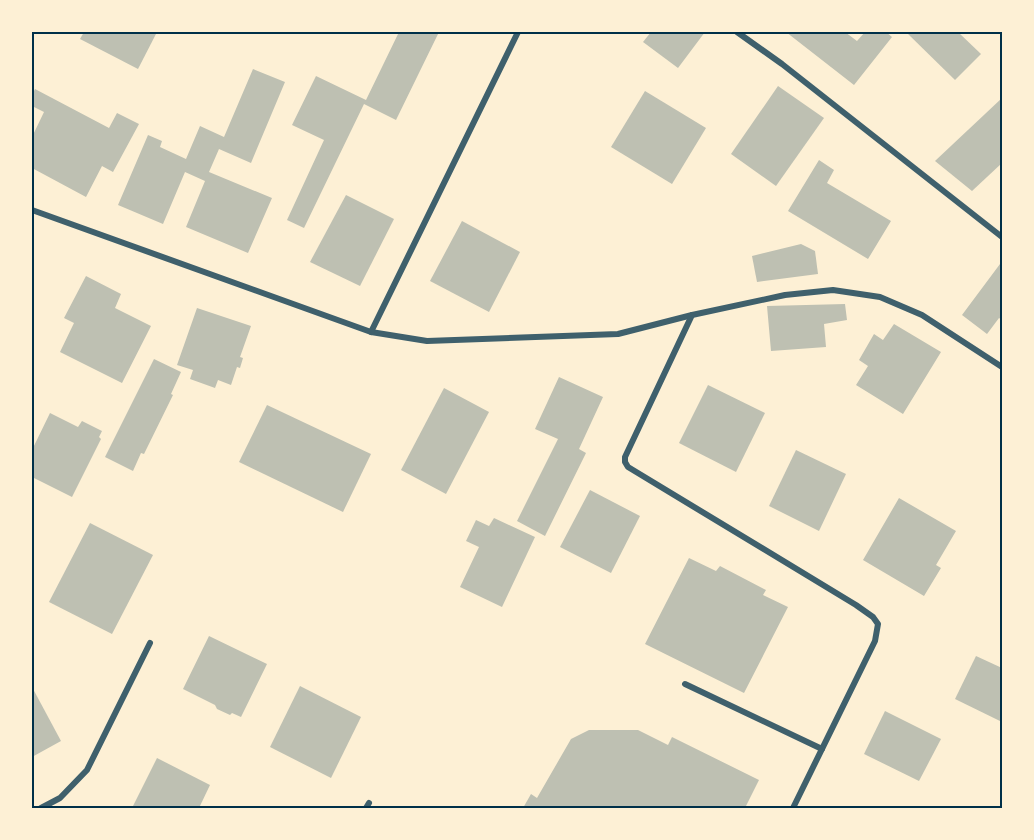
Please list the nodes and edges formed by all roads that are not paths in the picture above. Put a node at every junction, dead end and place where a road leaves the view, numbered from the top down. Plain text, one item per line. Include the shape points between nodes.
1 (518, 32) edge
2 (737, 32) edge
3 (32, 210) edge
4 (1002, 237) edge
5 (692, 315) junction
6 (371, 332) junction
7 (1002, 367) edge
8 (150, 643) dead end
9 (685, 684) dead end
10 (822, 749) junction
11 (41, 808) edge
12 (793, 808) edge

1 - 6 street
2 - 4 street
3 - 6 street
5 - 6 street via 618,333 549,337 427,341
5 - 7 street via 785,295 833,290 880,297 922,315
5 - 10 street via 625,462 856,605 878,624 875,641
8 - 11 street via 87,770 60,798
9 - 10 street
10 - 12 street

